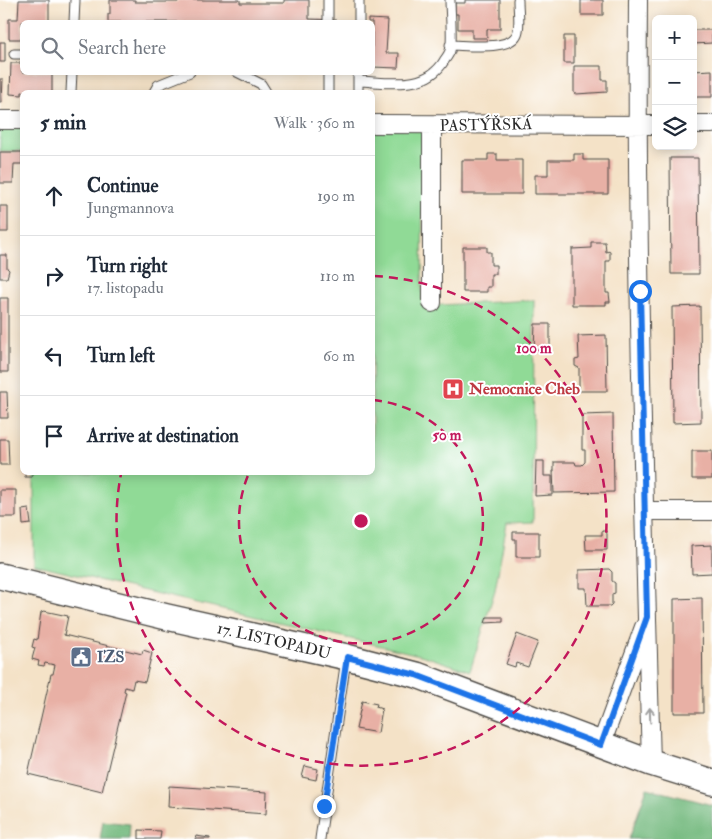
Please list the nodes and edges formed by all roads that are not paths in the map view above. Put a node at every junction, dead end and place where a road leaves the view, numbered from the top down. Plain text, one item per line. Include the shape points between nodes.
1 (74, 0) edge
2 (328, 0) edge
3 (359, 0) edge
4 (450, 0) edge
5 (518, 0) edge
6 (638, 0) edge
7 (74, 20) edge
8 (328, 20) edge
9 (359, 20) edge
10 (450, 45) junction
11 (72, 75) edge
12 (183, 75) edge
13 (243, 75) edge
14 (328, 75) edge
15 (358, 77) edge
16 (71, 90) edge
17 (155, 90) edge
18 (265, 90) edge
19 (328, 90) edge
20 (358, 90) edge
21 (0, 120) edge
22 (20, 120) edge
23 (375, 124) edge
24 (652, 124) edge
25 (697, 124) edge
26 (712, 124) edge
27 (432, 125) junction
28 (637, 125) junction
29 (432, 303) dead end
30 (644, 511) junction
31 (712, 511) edge
32 (0, 576) edge
33 (647, 617) junction
34 (347, 657) junction
35 (601, 745) junction
36 (651, 763) junction
37 (712, 782) edge
38 (320, 839) edge

1 - 7 lane
2 - 8 lane
3 - 9 lane
4 - 10 lane
5 - 10 lane via 518,32 513,41 502,45
6 - 28 street
10 - 15 lane via 442,65 431,76 418,82
11 - 16 lane
12 - 17 lane
13 - 18 lane via 261,84
14 - 19 lane
15 - 20 lane
21 - 22 street
23 - 27 street
24 - 28 street, PASTÝŘSKÁ
25 - 26 street
27 - 28 street, PASTÝŘSKÁ
27 - 29 street, PASTÝŘSKÁ
28 - 30 street
30 - 31 street
30 - 33 street
32 - 34 street, 17. LISTOPADU
33 - 35 street
36 -> 33 street
34 - 35 street, 17. LISTOPADU via 416,675
34 - 38 lane
35 - 36 street, 17. LISTOPADU
36 - 37 street, 17. LISTOPADU

